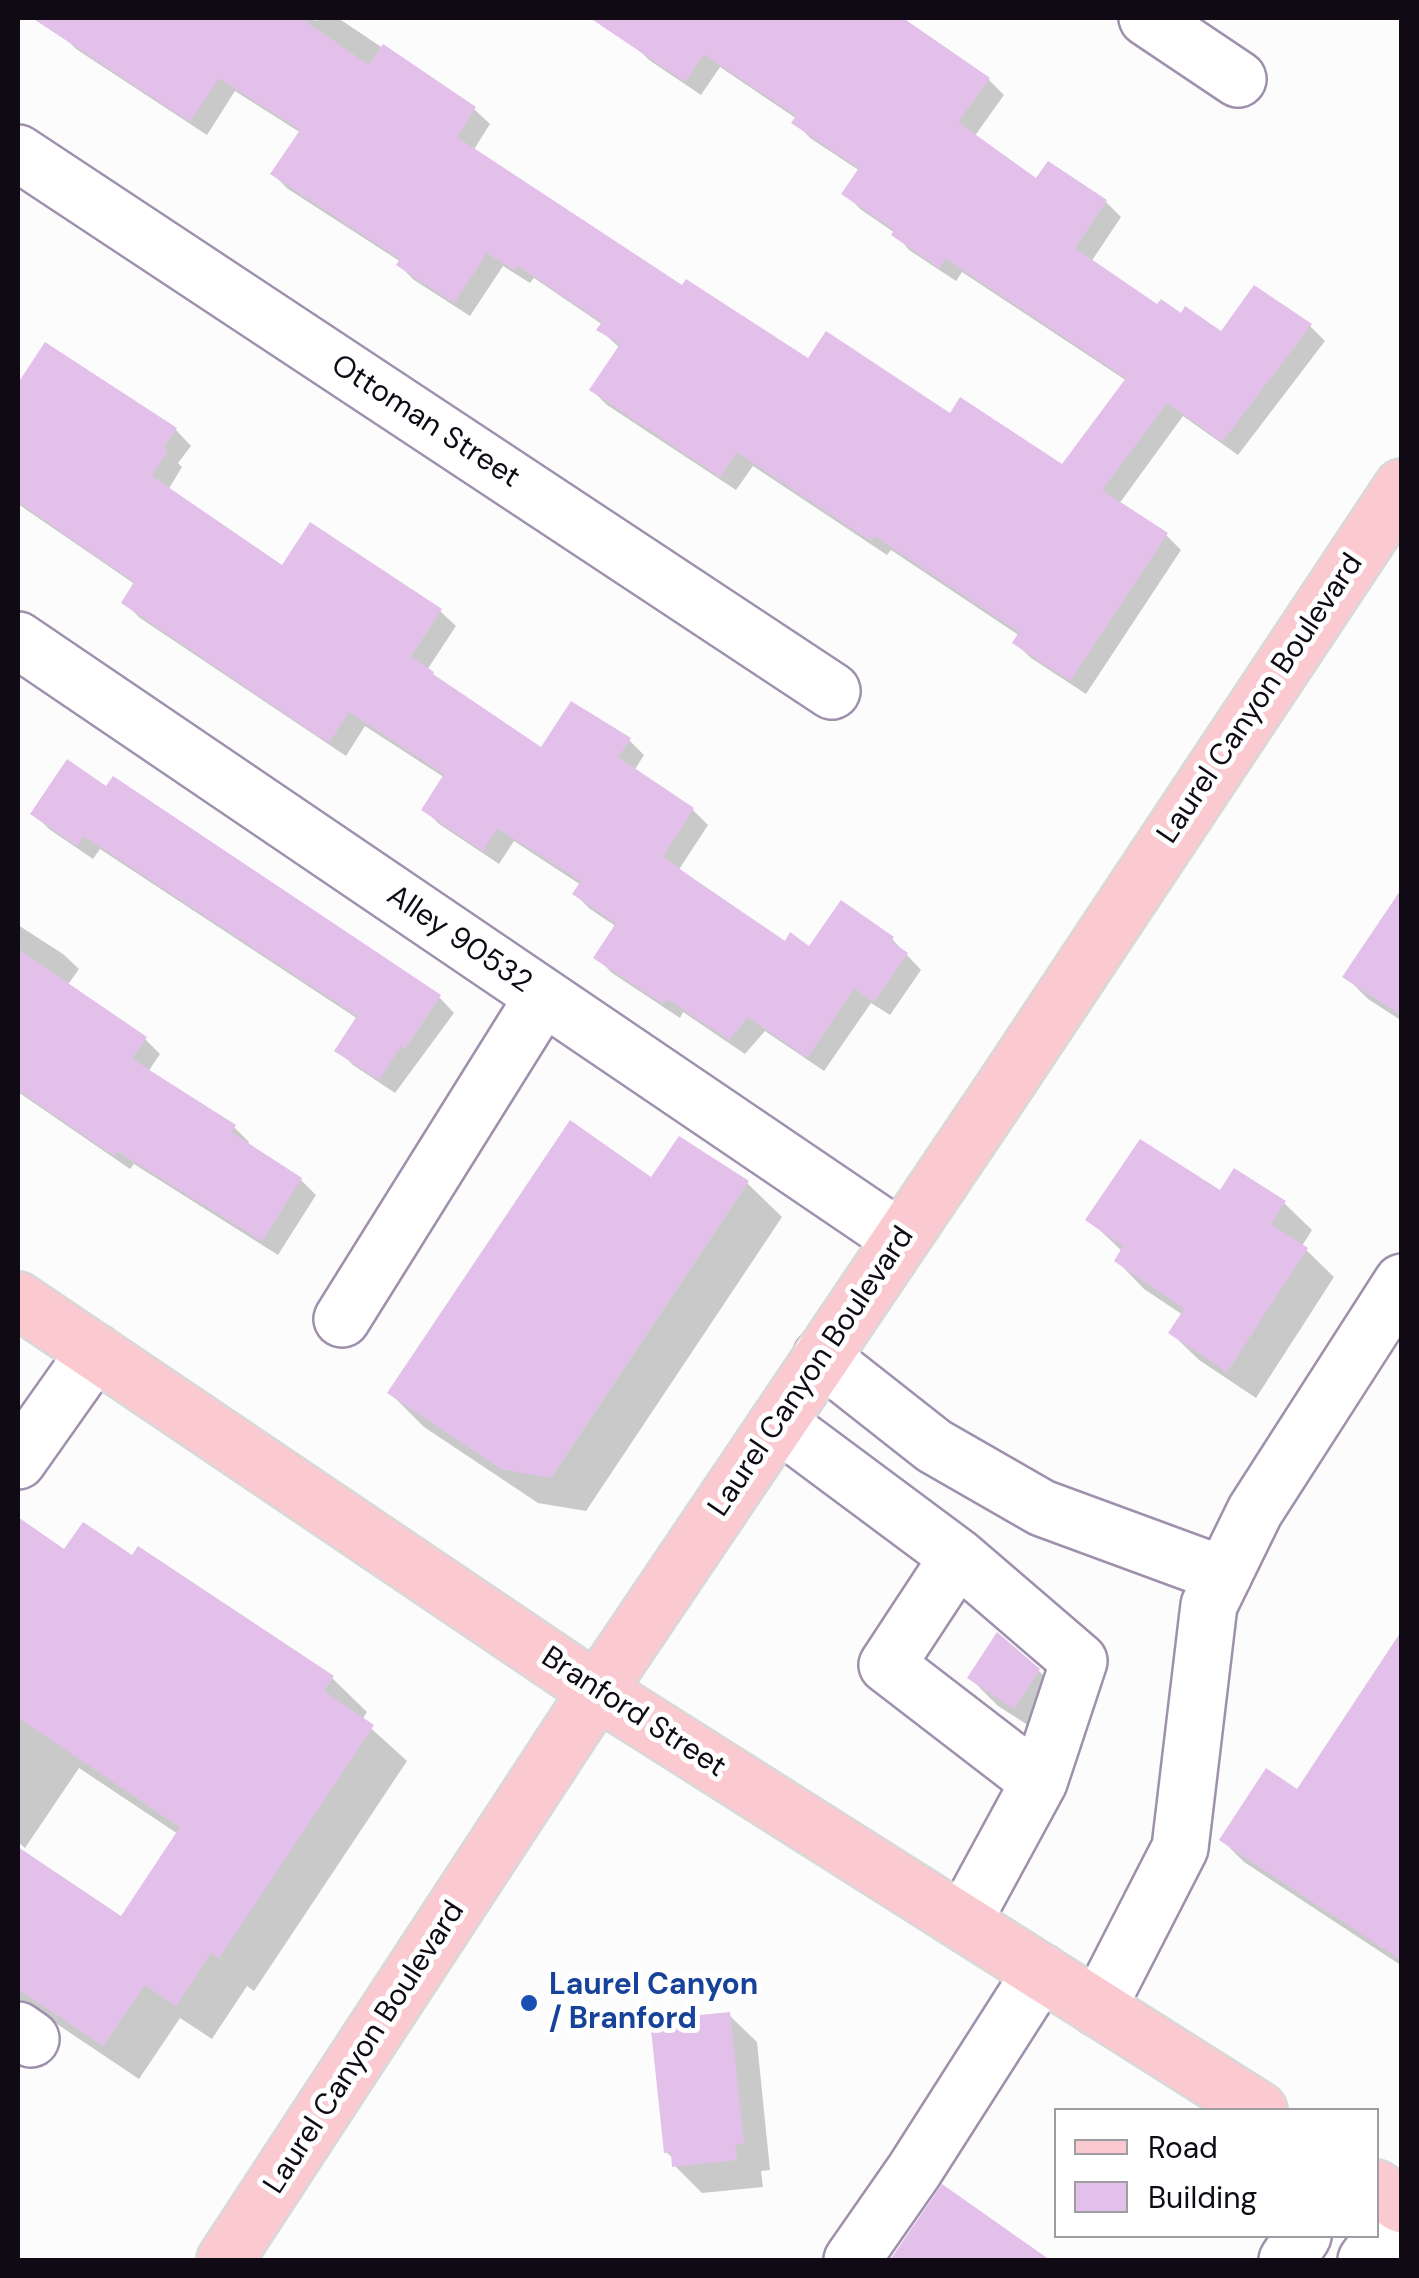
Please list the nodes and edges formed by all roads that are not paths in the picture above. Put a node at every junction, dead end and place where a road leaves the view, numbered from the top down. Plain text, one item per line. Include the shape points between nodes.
1 (1147, 18) edge
2 (1238, 80) dead end
3 (18, 153) edge
4 (1402, 486) edge
5 (18, 640) edge
6 (832, 691) dead end
7 (542, 996) junction
8 (901, 1239) junction
9 (1402, 1282) edge
10 (18, 1300) edge
11 (342, 1319) dead end
12 (95, 1352) junction
13 (821, 1358) junction
14 (778, 1422) junction
15 (18, 1461) edge
16 (958, 1557) junction
17 (1224, 1575) junction
18 (597, 1692) junction
19 (1039, 1782) junction
20 (963, 1922) junction
21 (1040, 1972) junction
22 (1098, 2008) junction
23 (1256, 2108) edge
24 (1379, 2190) edge
25 (1402, 2208) edge
26 (1303, 2238) edge
27 (225, 2260) edge
28 (852, 2260) edge
29 (1287, 2260) edge
30 (1366, 2260) edge

1 - 2 street
3 - 6 street, Ottoman Street
4 - 8 main road, Laurel Canyon Boulevard
5 - 7 street, Alley 90532
7 - 8 street, Alley 90532
7 - 11 street
8 - 13 main road, Laurel Canyon Boulevard
9 - 17 street via 1256,1512
10 - 12 main road, Branford Street
12 - 15 street
12 - 18 main road, Branford Street
13 - 14 main road, Laurel Canyon Boulevard
13 - 17 street via 934,1446 1042,1508
14 - 16 street
14 - 18 main road, Laurel Canyon Boulevard
16 - 19 street via 1079,1661
16 - 19 street via 887,1665
17 - 22 street via 1209,1605 1180,1848
18 - 20 main road, Branford Street
18 - 27 main road, Laurel Canyon Boulevard
19 - 20 street
20 - 21 main road, Branford Street
21 - 22 main road, Branford Street
21 - 28 street
22 - 23 main road, Branford Street
24 - 25 main road
25 - 30 street
26 - 29 street

